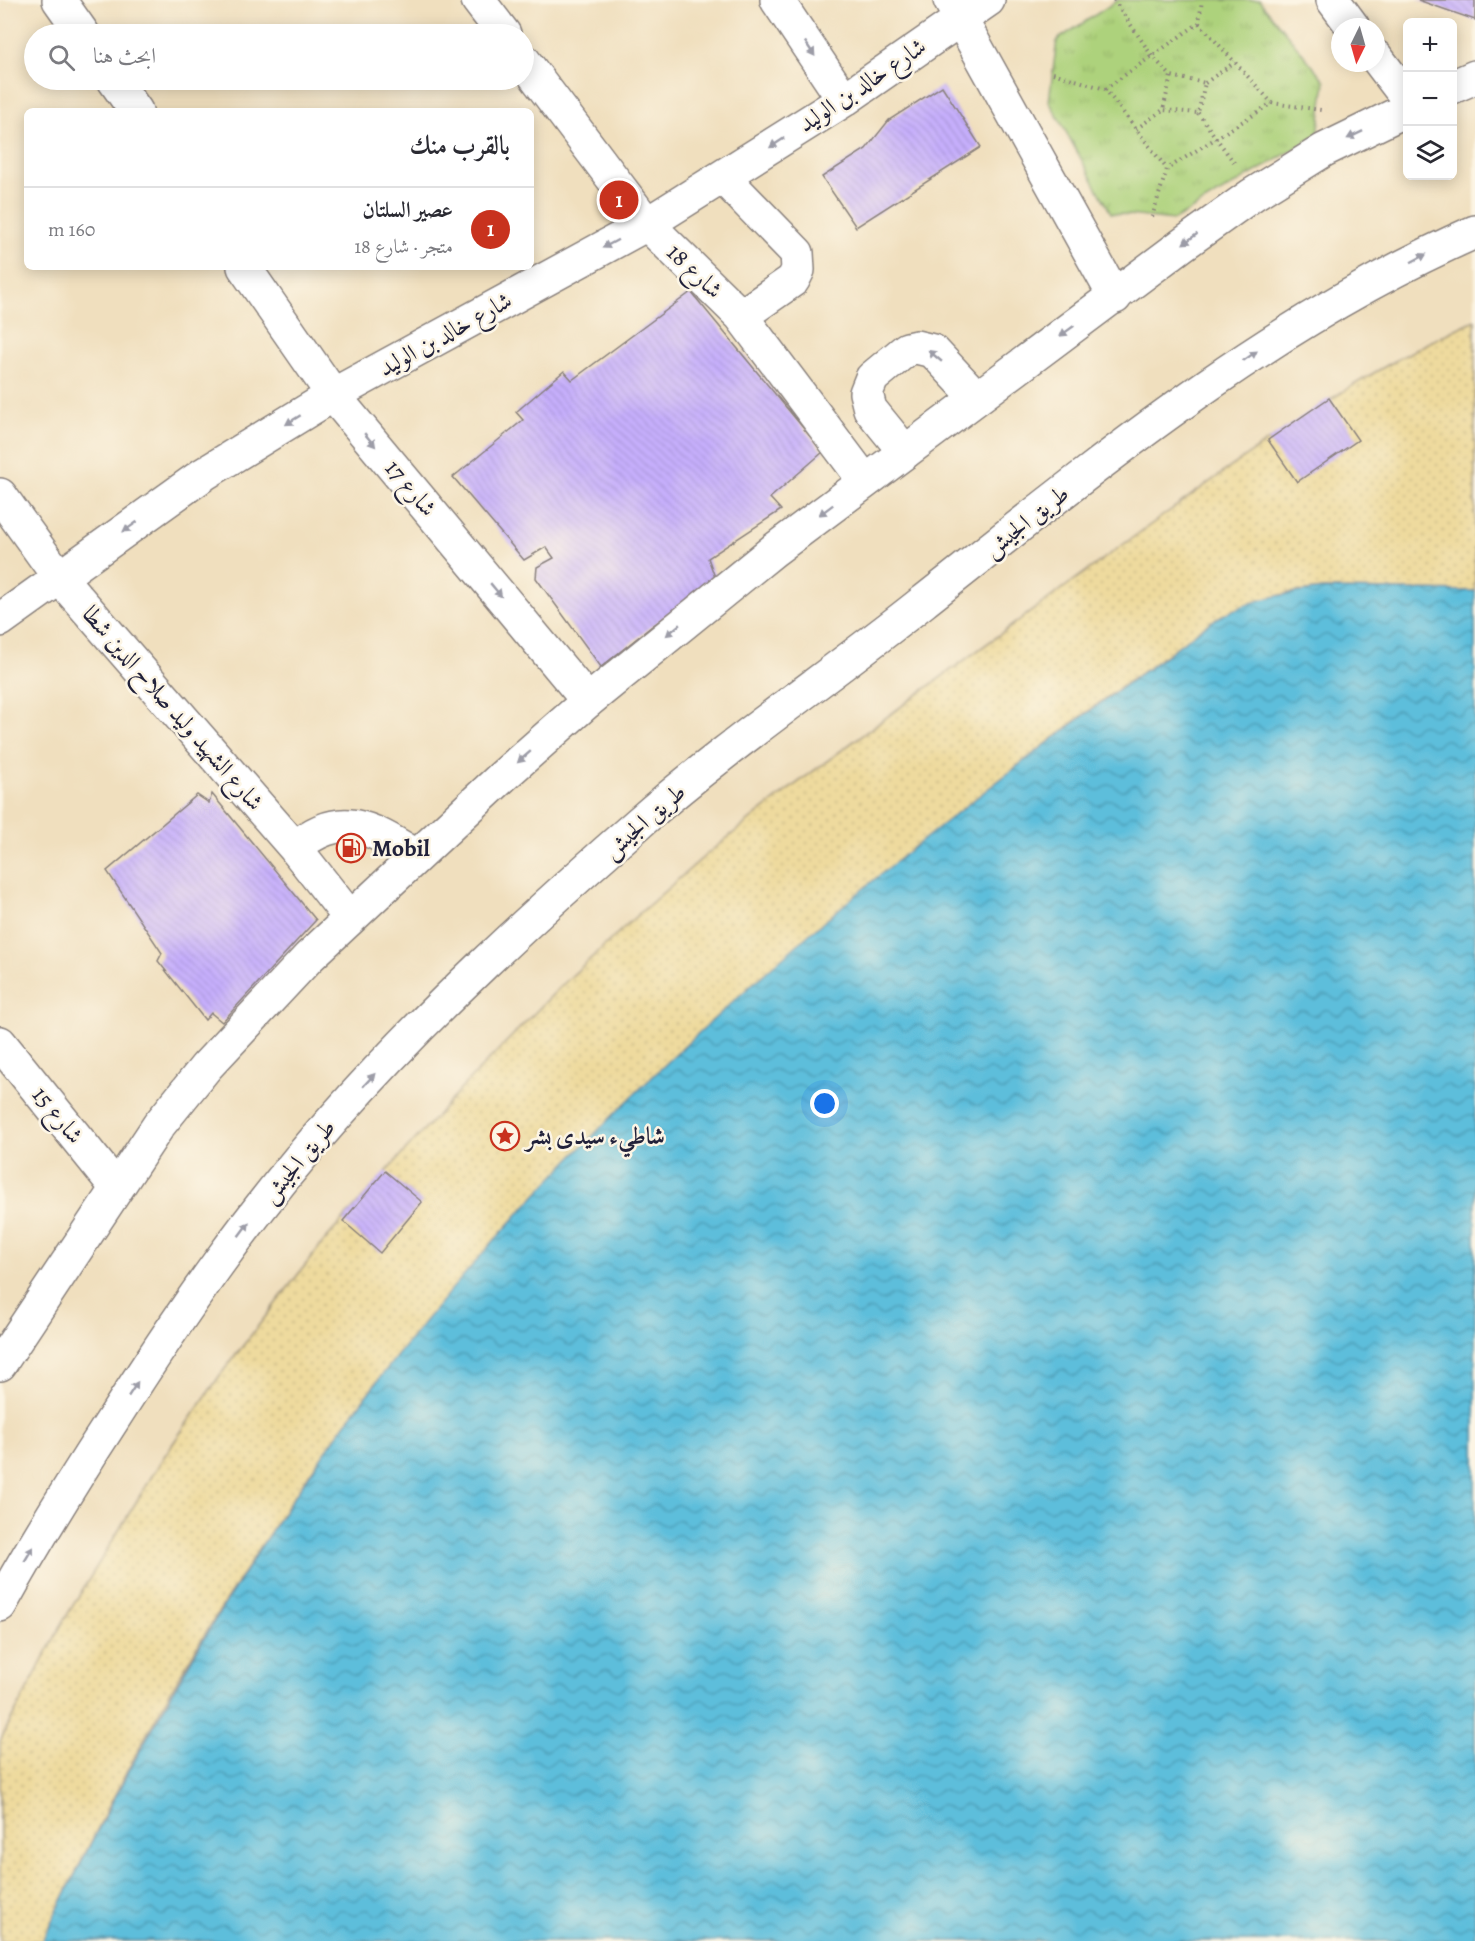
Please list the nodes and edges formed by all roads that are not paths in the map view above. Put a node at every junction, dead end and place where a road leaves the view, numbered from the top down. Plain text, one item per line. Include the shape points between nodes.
1 (59, 0) edge
2 (478, 0) edge
3 (777, 0) edge
4 (988, 0) edge
5 (1333, 0) edge
6 (954, 10) edge
7 (1346, 18) edge
8 (76, 24) edge
9 (496, 24) edge
10 (1385, 69) edge
11 (534, 74) edge
12 (1475, 77) edge
13 (1457, 85) edge
14 (121, 90) edge
15 (1403, 94) edge
16 (844, 100) junction
17 (134, 108) edge
18 (1403, 111) edge
19 (723, 177) junction
20 (647, 224) junction
21 (1475, 232) edge
22 (246, 270) edge
23 (1115, 297) junction
24 (741, 316) junction
25 (333, 395) junction
26 (976, 397) junction
27 (905, 452) junction
28 (866, 481) junction
29 (0, 495) edge
30 (59, 577) junction
31 (0, 620) edge
32 (588, 701) junction
33 (296, 848) junction
34 (416, 855) junction
35 (350, 918) junction
36 (0, 1043) edge
37 (116, 1187) junction
38 (0, 1364) edge
39 (0, 1605) edge

1 - 8 main road
2 - 9 main road
3 -> 16 main road
4 - 6 main road, شارع خالد بن الوليد
5 - 7 main road
6 - 16 main road, شارع خالد بن الوليد
6 - 23 main road
10 - 15 main road
11 - 20 main road, شارع 18
12 - 13 main road
14 - 17 main road
16 -> 19 main road, شارع خالد بن الوليد
18 -> 23 main road via 1324,150 1252,195
19 - 20 main road, شارع خالد بن الوليد
19 - 24 main road via 797,252 798,270 793,280
20 - 24 main road, شارع 18
20 -> 25 main road, شارع خالد بن الوليد
39 -> 21 main road, طريق الجيش via 136,1384 197,1291 264,1202 336,1116 483,964 641,821 1123,444 1330,306
22 - 25 main road, شارع 17
23 -> 26 main road
24 - 28 main road, شارع 18
25 -> 30 main road, شارع خالد بن الوليد via 204,474
25 -> 32 main road, شارع 17
26 - 27 main road
26 -> 27 main road via 933,351 907,349 872,378 866,393 870,409
27 - 28 main road
28 -> 32 main road via 764,557
29 - 30 main road, شارع الشهيد وليد صلاح الدين شطا
30 - 31 main road, شارع خالد بن الوليد
30 - 33 main road, شارع الشهيد وليد صلاح الدين شطا
32 -> 34 main road
33 - 34 main road via 320,831 357,825
33 - 35 main road, شارع الشهيد وليد صلاح الدين شطا
34 - 35 main road
35 - 37 main road via 206,1067
36 - 37 main road, شارع 15
37 - 38 main road

